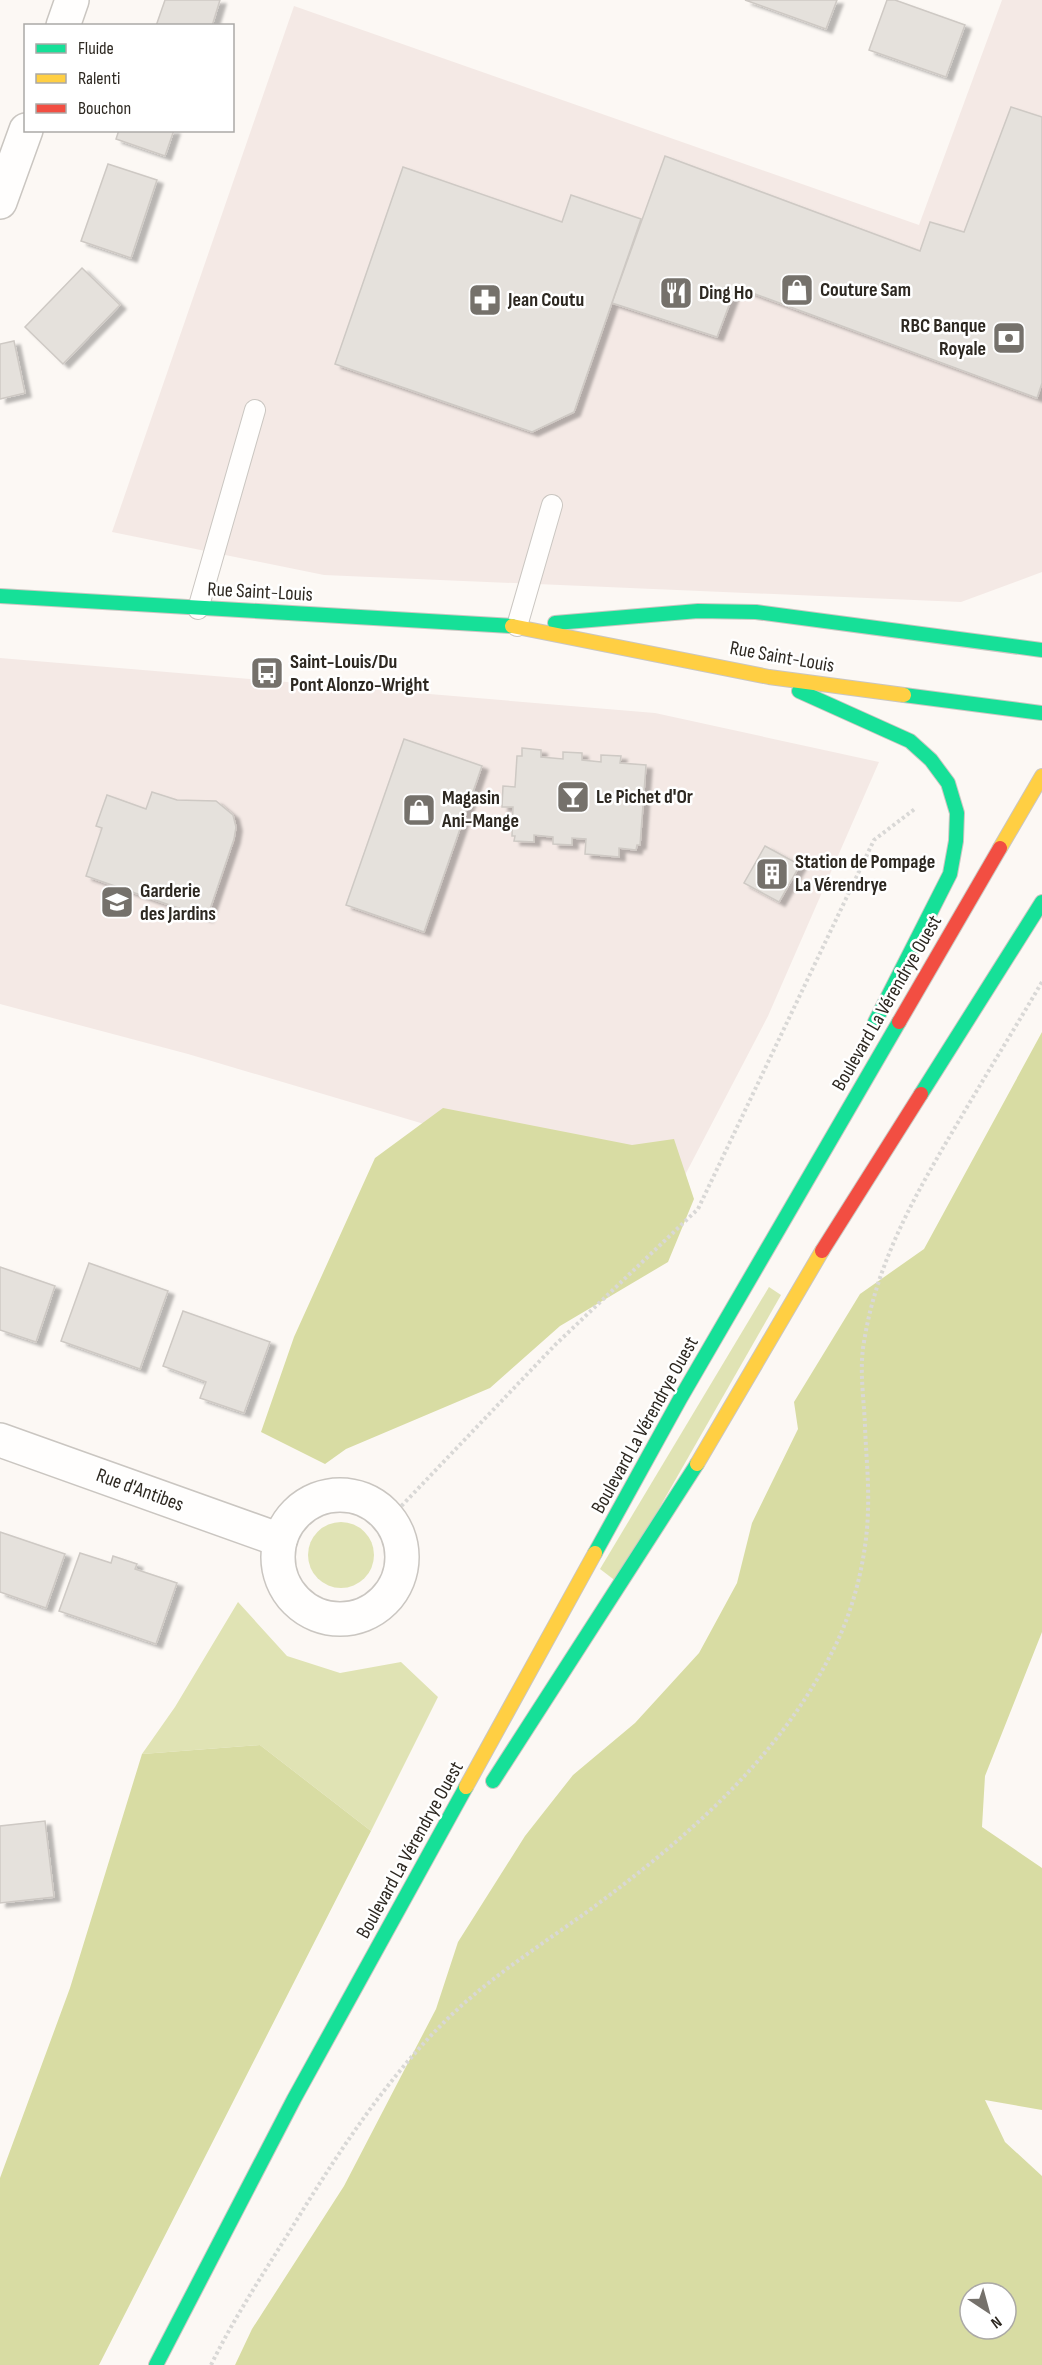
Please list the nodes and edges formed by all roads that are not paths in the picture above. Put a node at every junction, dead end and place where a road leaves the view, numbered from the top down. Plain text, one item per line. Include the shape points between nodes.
1 (72, 0) edge
2 (64, 24) edge
3 (25, 132) edge
4 (0, 202) edge
5 (255, 410) dead end
6 (552, 505) dead end
7 (0, 596) edge
8 (198, 609) junction
9 (517, 626) junction
10 (1042, 650) edge
11 (769, 677) junction
12 (1042, 713) edge
13 (1042, 776) edge
14 (1042, 902) edge
15 (871, 1030) dead end
16 (822, 1125) dead end
17 (680, 1399) junction
18 (0, 1440) edge
19 (280, 1540) junction
20 (489, 1788) dead end
21 (426, 1889) dead end
22 (294, 2099) junction
23 (156, 2365) edge

1 - 2 street
3 - 4 street
5 - 8 lane
6 - 9 lane
7 - 8 main road, Rue Saint-Louis
8 - 9 main road, Rue Saint-Louis
9 - 10 main road, Rue Saint-Louis via 698,611 756,612
9 - 11 main road, Rue Saint-Louis
11 - 12 main road, Rue Saint-Louis
11 - 15 main road via 910,741 948,783 957,813 950,874
13 - 17 main road, Boulevard La Vérendrye Ouest
14 - 20 main road, Boulevard La Vérendrye Ouest via 827,1243 674,1503
16 - 17 main road
17 - 22 main road, Boulevard La Vérendrye Ouest
18 - 19 street, Rue d'Antibes
19 - 19 street via 288,1522 302,1508 338,1495 357,1497 389,1519 399,1538 402,1559 398,1580 371,1611 351,1619 330,1619 310,1612 293,1599 282,1581 277,1560
21 - 22 main road, Boulevard La Vérendrye Ouest
22 - 23 main road, Boulevard La Vérendrye Ouest

